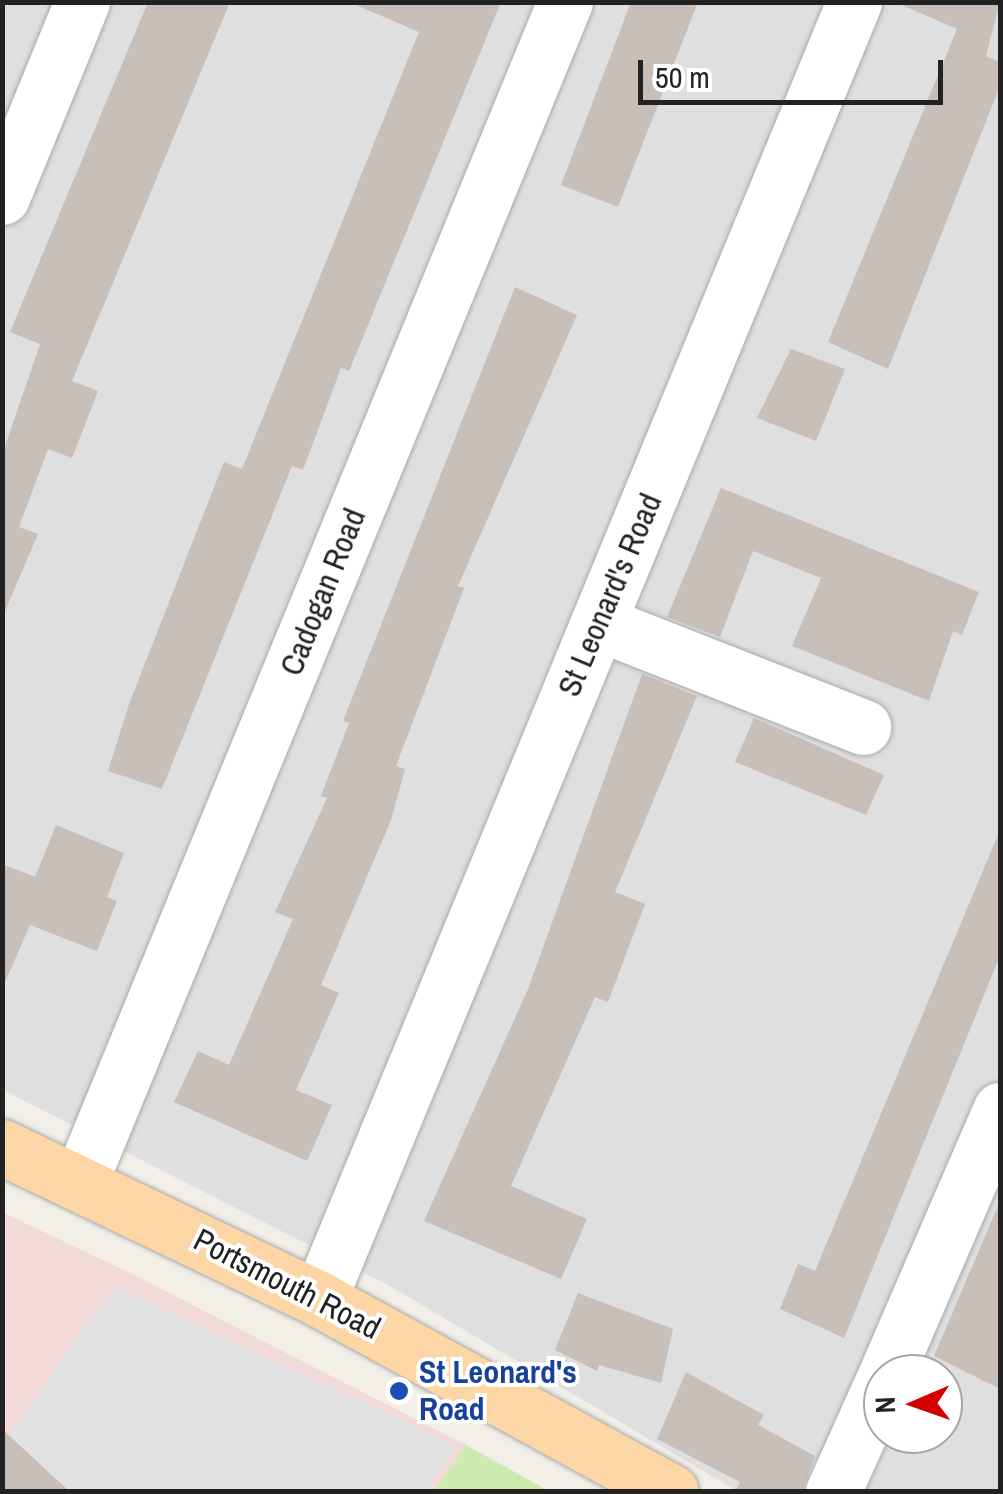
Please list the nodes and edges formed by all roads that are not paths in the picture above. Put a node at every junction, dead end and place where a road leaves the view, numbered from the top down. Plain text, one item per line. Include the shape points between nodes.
1 (82, 2) edge
2 (565, 2) edge
3 (854, 2) edge
4 (2, 197) edge
5 (598, 624) junction
6 (863, 727) dead end
7 (1000, 1110) edge
8 (2, 1147) edge
9 (80, 1182) junction
10 (320, 1299) junction
11 (895, 1354) edge
12 (863, 1425) edge
13 (670, 1492) edge
14 (833, 1492) edge

1 - 4 street
2 - 9 street, Cadogan Road
3 - 5 street, St Leonard's Road
5 - 6 street
5 - 10 street, St Leonard's Road
7 - 11 street
8 - 9 main road, Portsmouth Road
9 - 10 main road, Portsmouth Road
10 - 13 main road, Portsmouth Road
12 - 14 street

